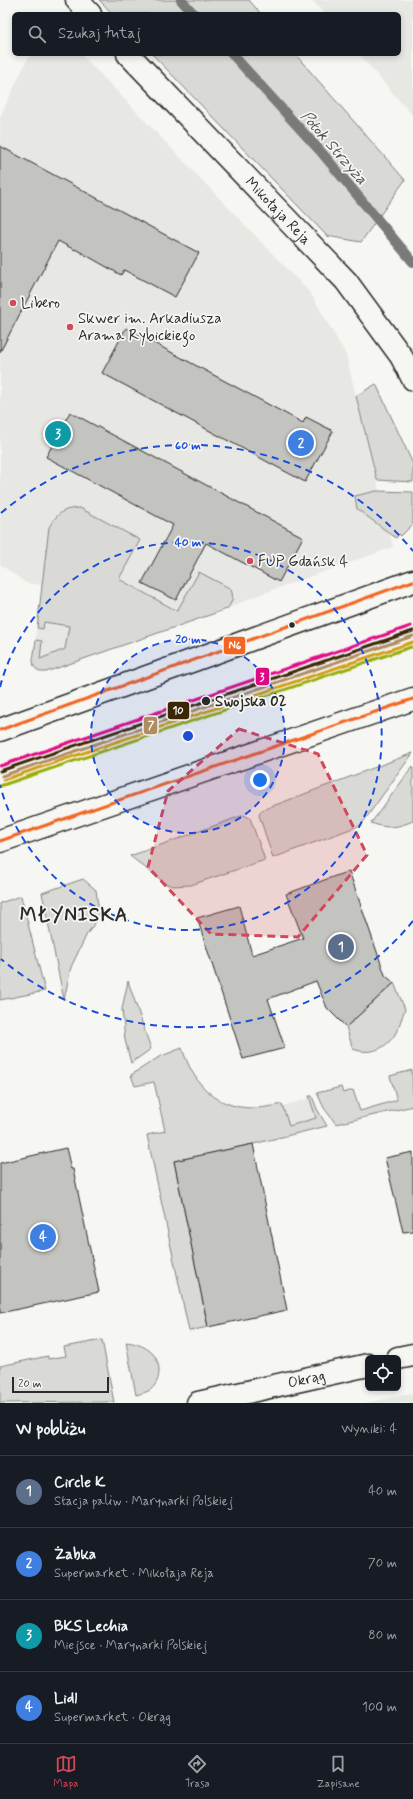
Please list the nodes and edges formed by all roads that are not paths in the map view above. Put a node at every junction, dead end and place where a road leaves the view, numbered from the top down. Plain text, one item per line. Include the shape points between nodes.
1 (77, 0) edge
2 (88, 12) edge
3 (130, 56) edge
4 (413, 379) edge
5 (413, 582) edge
6 (413, 699) edge
7 (0, 730) edge
8 (0, 841) edge
9 (413, 1355) edge
10 (401, 1357) edge
11 (365, 1366) edge
12 (198, 1403) edge

1 - 2 main road
3 - 4 main road, Mikołaja Reja via 346,281 401,356
5 - 7 main road
6 - 8 main road
9 - 10 main road
11 - 12 main road, Okrąg

